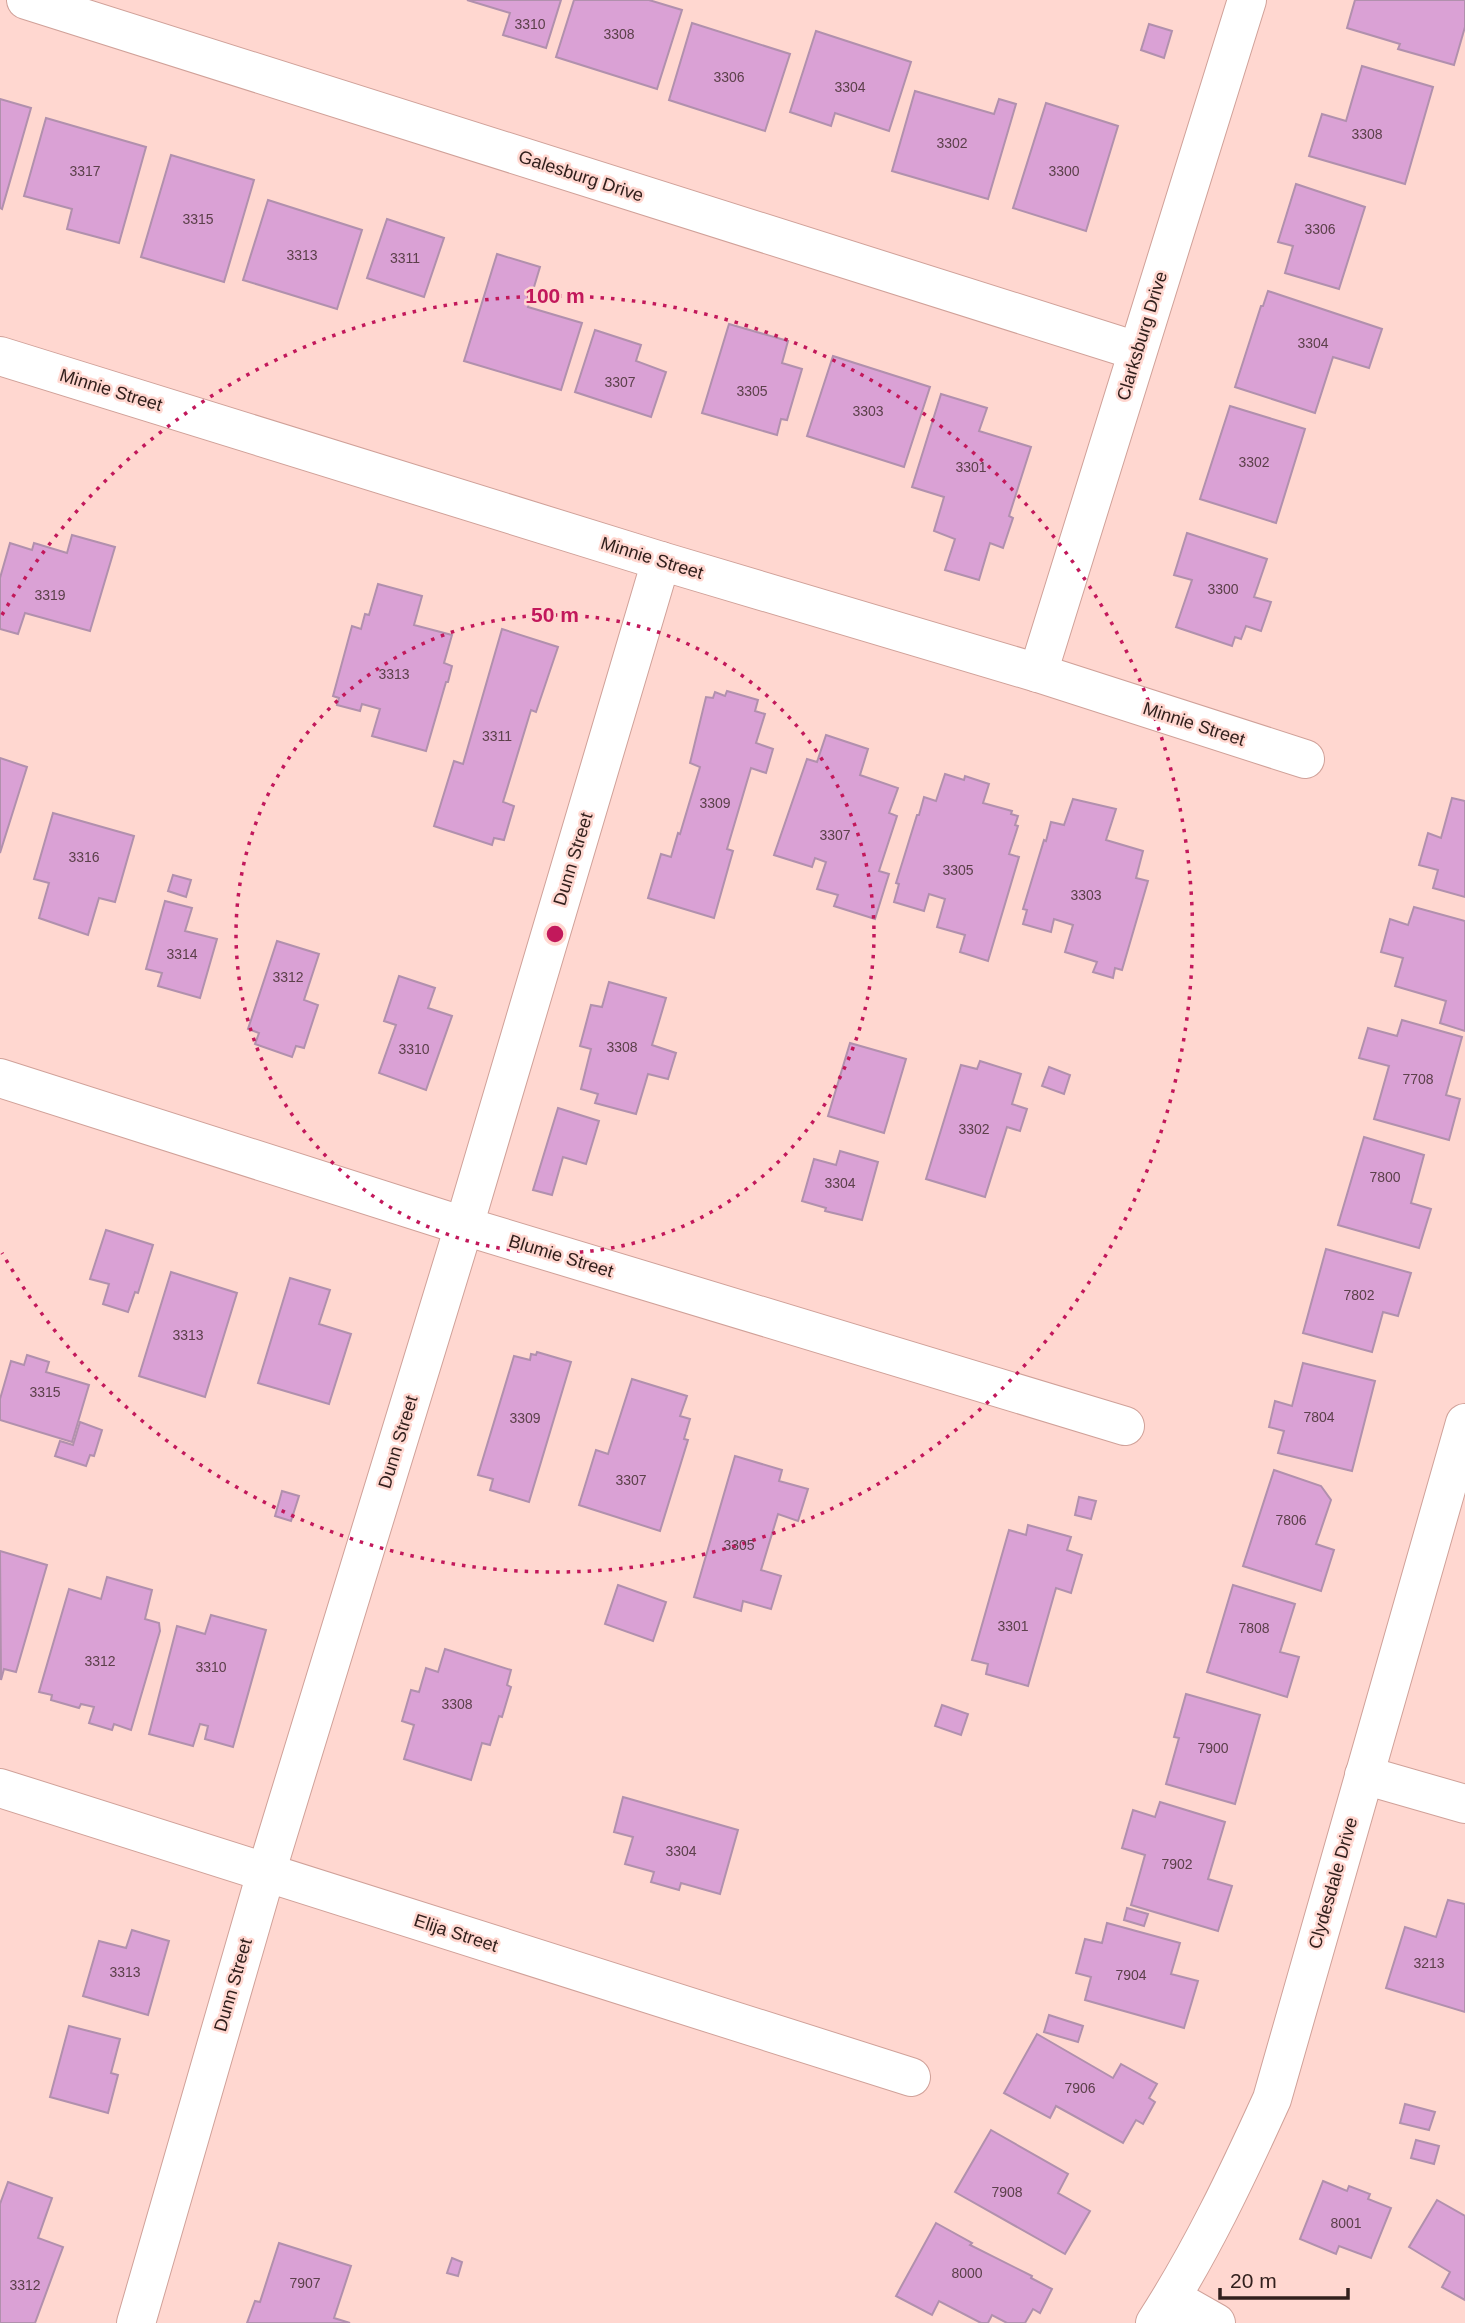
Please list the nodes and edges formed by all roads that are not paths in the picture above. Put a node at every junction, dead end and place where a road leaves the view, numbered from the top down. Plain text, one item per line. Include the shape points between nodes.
1 (26, 0) edge
2 (1247, 0) edge
3 (1137, 351) junction
4 (0, 356) edge
5 (661, 561) junction
6 (1038, 673) junction
7 (1305, 759) dead end
8 (0, 1078) edge
9 (464, 1226) junction
10 (1465, 1423) edge
11 (1125, 1426) dead end
12 (1364, 1775) junction
13 (0, 1788) edge
14 (1465, 1804) edge
15 (266, 1872) junction
16 (911, 2077) dead end
17 (1163, 2310) edge
18 (136, 2323) edge
19 (1216, 2323) edge

1 - 3 street, Galesburg Drive
2 - 3 street, Clarksburg Drive
3 - 6 street, Clarksburg Drive
4 - 5 street, Minnie Street
5 - 6 street, Minnie Street
5 - 9 street, Dunn Street
6 - 7 street, Minnie Street
8 - 9 street, Blumie Street
9 - 11 street, Blumie Street
9 - 15 street, Dunn Street
10 - 12 street, Clydesdale Drive
12 - 14 street
12 - 17 street, Clydesdale Drive via 1272,2099 1231,2189
13 - 15 street, Elija Street
15 - 16 street, Elija Street
15 - 18 street, Dunn Street
17 - 19 street

